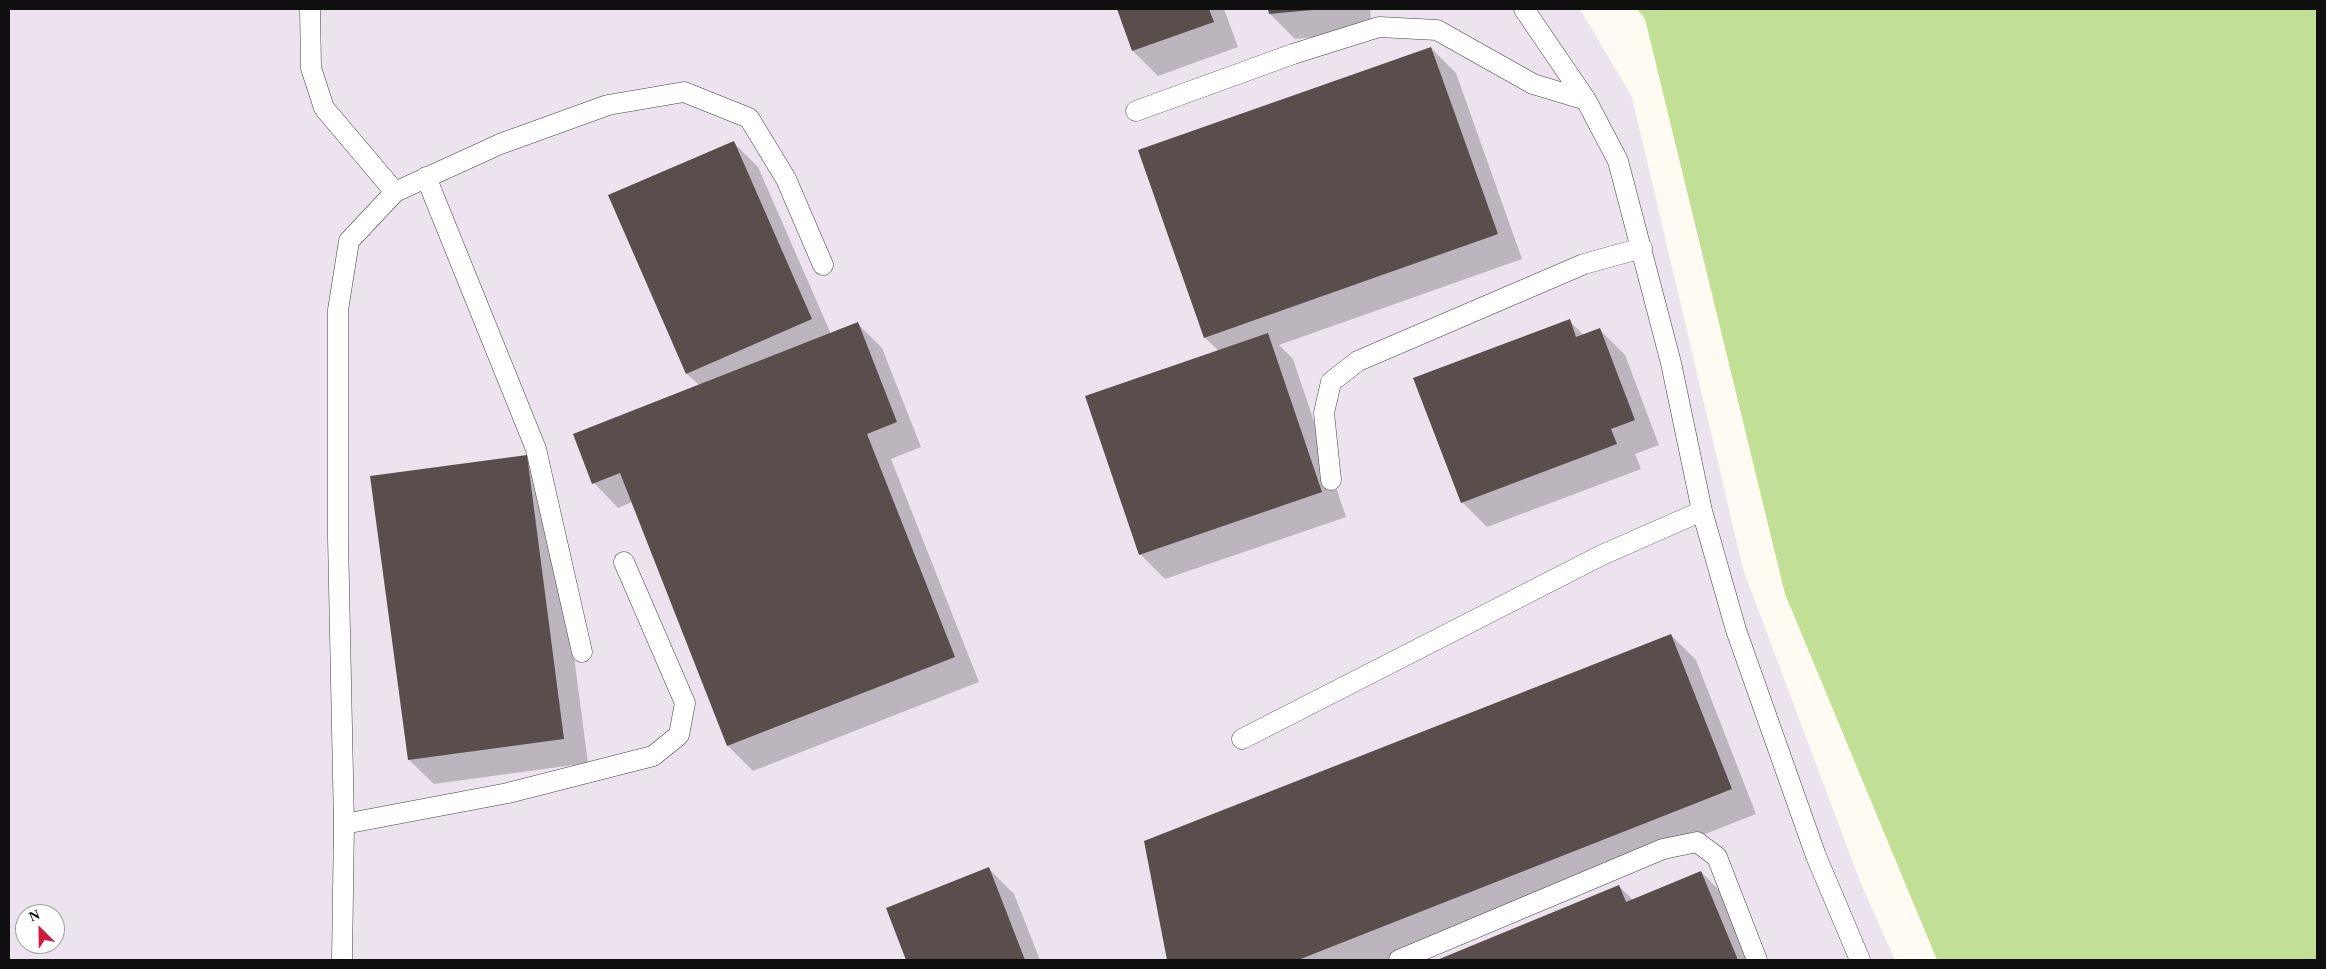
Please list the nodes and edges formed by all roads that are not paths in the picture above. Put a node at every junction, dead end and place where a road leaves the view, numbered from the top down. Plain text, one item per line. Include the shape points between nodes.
1 (310, 9) edge
2 (1524, 9) edge
3 (1586, 100) junction
4 (1136, 111) dead end
5 (426, 177) junction
6 (394, 192) junction
7 (1642, 248) junction
8 (823, 265) dead end
9 (1331, 480) dead end
10 (1702, 511) junction
11 (624, 562) dead end
12 (582, 652) dead end
13 (1242, 739) dead end
14 (344, 824) junction
15 (342, 960) edge
16 (1399, 960) edge
17 (1757, 960) edge
18 (1860, 960) edge

1 - 6 lane via 311,68 324,108
2 - 3 lane
3 - 4 lane via 1533,84 1437,30 1379,27 1293,54
3 - 7 lane via 1618,161
5 - 6 lane
5 - 8 lane via 500,144 608,105 684,92 749,118 786,179
5 - 12 lane via 536,449
6 - 14 lane via 349,241 338,310 338,537
7 - 9 lane via 1584,264 1358,361 1331,382 1324,413
7 - 10 lane via 1671,363
10 - 13 lane via 1602,555
10 - 18 lane via 1736,630 1816,856
11 - 14 lane via 685,703 679,735 653,756 508,793
14 - 15 lane
16 - 17 lane via 1663,849 1697,842 1716,857

